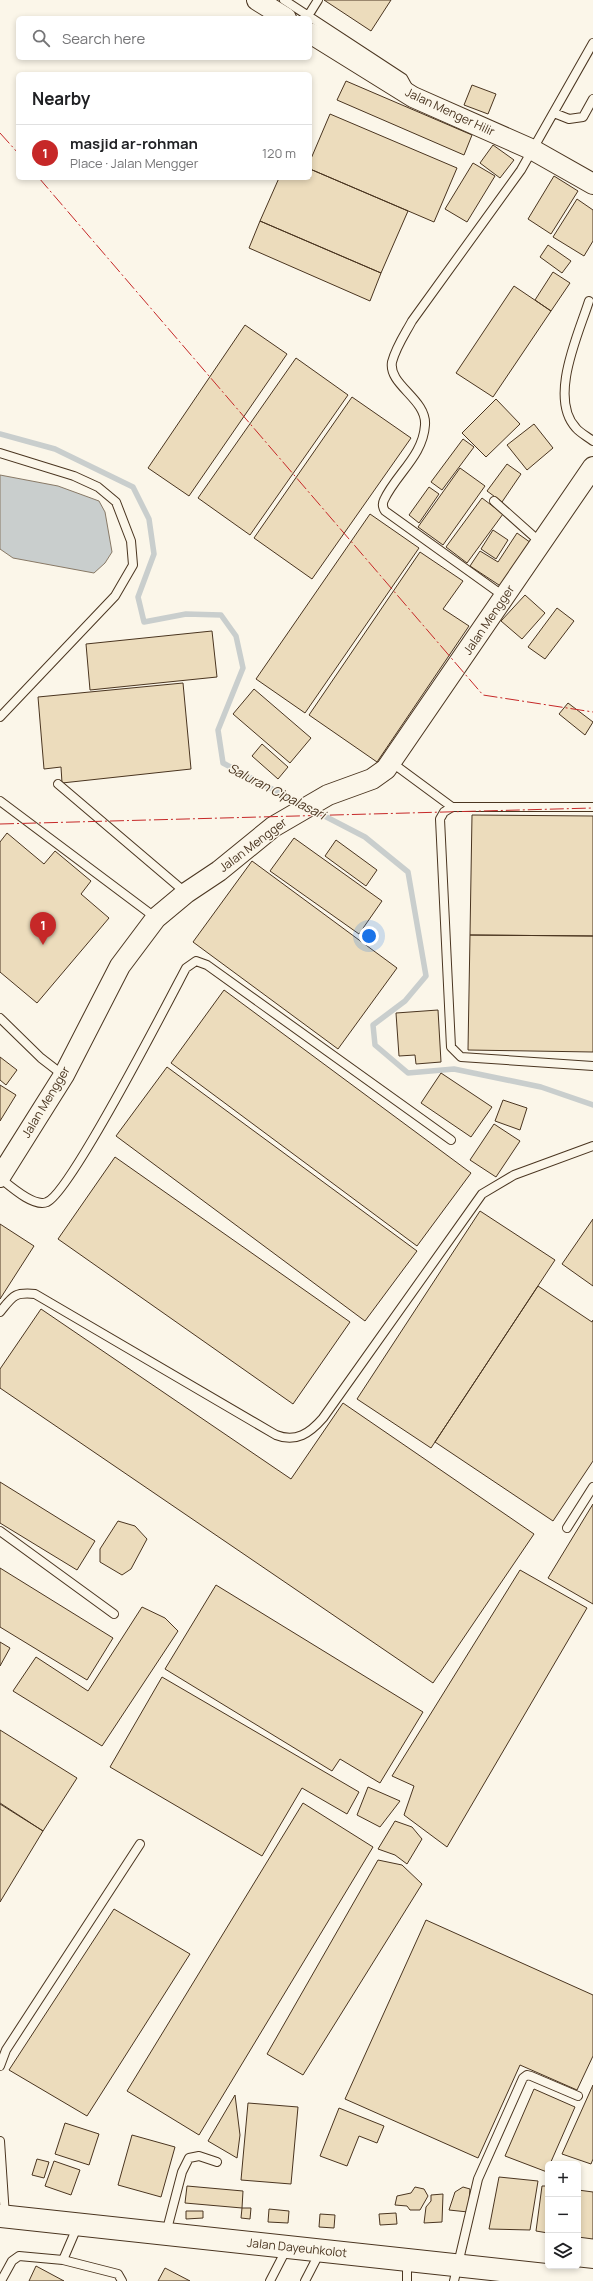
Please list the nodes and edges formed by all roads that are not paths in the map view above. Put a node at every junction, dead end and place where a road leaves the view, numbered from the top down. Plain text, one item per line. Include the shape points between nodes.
1 (257, 0) edge
2 (284, 0) edge
3 (318, 0) edge
4 (283, 16) edge
5 (301, 16) edge
6 (312, 16) edge
7 (312, 26) edge
8 (593, 42) edge
9 (593, 98) edge
10 (554, 113) junction
11 (533, 150) junction
12 (593, 184) edge
13 (589, 301) dead end
14 (593, 441) edge
15 (0, 453) edge
16 (593, 467) edge
17 (494, 501) dead end
18 (541, 543) junction
19 (505, 598) junction
20 (0, 717) edge
21 (391, 762) junction
22 (58, 784) dead end
23 (0, 801) edge
24 (452, 807) junction
25 (593, 807) edge
26 (186, 893) junction
27 (156, 918) junction
28 (0, 1018) edge
29 (593, 1066) edge
30 (64, 1075) junction
31 (451, 1140) dead end
32 (593, 1146) edge
33 (0, 1178) edge
34 (0, 1312) edge
35 (593, 1487) edge
36 (567, 1528) dead end
37 (0, 1532) edge
38 (114, 1614) dead end
39 (140, 1844) dead end
40 (0, 2066) edge
41 (578, 2096) dead end
42 (0, 2141) edge
43 (217, 2162) dead end
44 (3, 2217) edge
45 (78, 2225) junction
46 (166, 2234) junction
47 (288, 2247) junction
48 (320, 2251) junction
49 (64, 2260) junction
50 (407, 2271) edge
51 (456, 2273) edge
52 (593, 2280) edge
53 (0, 2281) edge
54 (122, 2281) edge
55 (270, 2281) edge
56 (305, 2281) edge

1 - 4 street
2 - 5 lane
3 - 6 lane
7 - 11 street, Jalan Menger Hilir via 414,97
8 - 10 lane
9 - 10 lane via 582,117 569,119
10 - 11 lane
11 - 12 street, Jalan Menger Hilir
11 - 19 lane via 412,321 400,342 392,363 395,379 421,408 425,424 422,440 414,457 383,503 385,511
13 - 14 lane via 564,377 566,410 575,427
15 - 20 lane via 74,476 98,487 116,502 131,541 133,565 115,596
16 - 18 street, Jalan Mengger
17 - 18 lane
18 - 19 street, Jalan Mengger
19 - 21 street, Jalan Mengger
21 - 24 lane
21 - 26 street, Jalan Mengger via 372,779 328,795 273,827 219,871
22 - 26 lane
23 - 27 lane
24 - 25 lane
24 - 29 lane via 444,812 440,819 451,1047 461,1058
26 - 27 street, Jalan Mengger
27 - 30 street, Jalan Mengger via 120,966
28 - 30 lane via 41,1058
30 - 33 street, Jalan Mengger
31 - 33 lane via 207,965 196,961 186,968 86,1152 60,1190 48,1202 39,1204 20,1194
32 - 34 lane via 514,1175 482,1194 323,1418 312,1431 300,1437 285,1439 276,1435 35,1294 21,1293 13,1296
35 - 36 lane
37 - 38 lane
39 - 40 lane via 6,2050
41 - 51 lane via 531,2076 523,2078 478,2179
42 - 44 lane
43 - 46 lane via 199,2156 189,2158 182,2172
44 - 45 main road, Jalan Dayeuhkolot
45 - 46 main road, Jalan Dayeuhkolot
45 - 49 lane
46 - 47 main road, Jalan Dayeuhkolot
47 - 48 main road, Jalan Dayeuhkolot
47 - 55 lane
48 - 50 main road, Jalan Dayeuhkolot
48 - 56 lane
49 - 53 lane via 19,2256
49 - 54 lane via 118,2274
50 - 51 main road, Jalan Dayeuhkolot
51 - 52 main road, Jalan Dayeuhkolot

